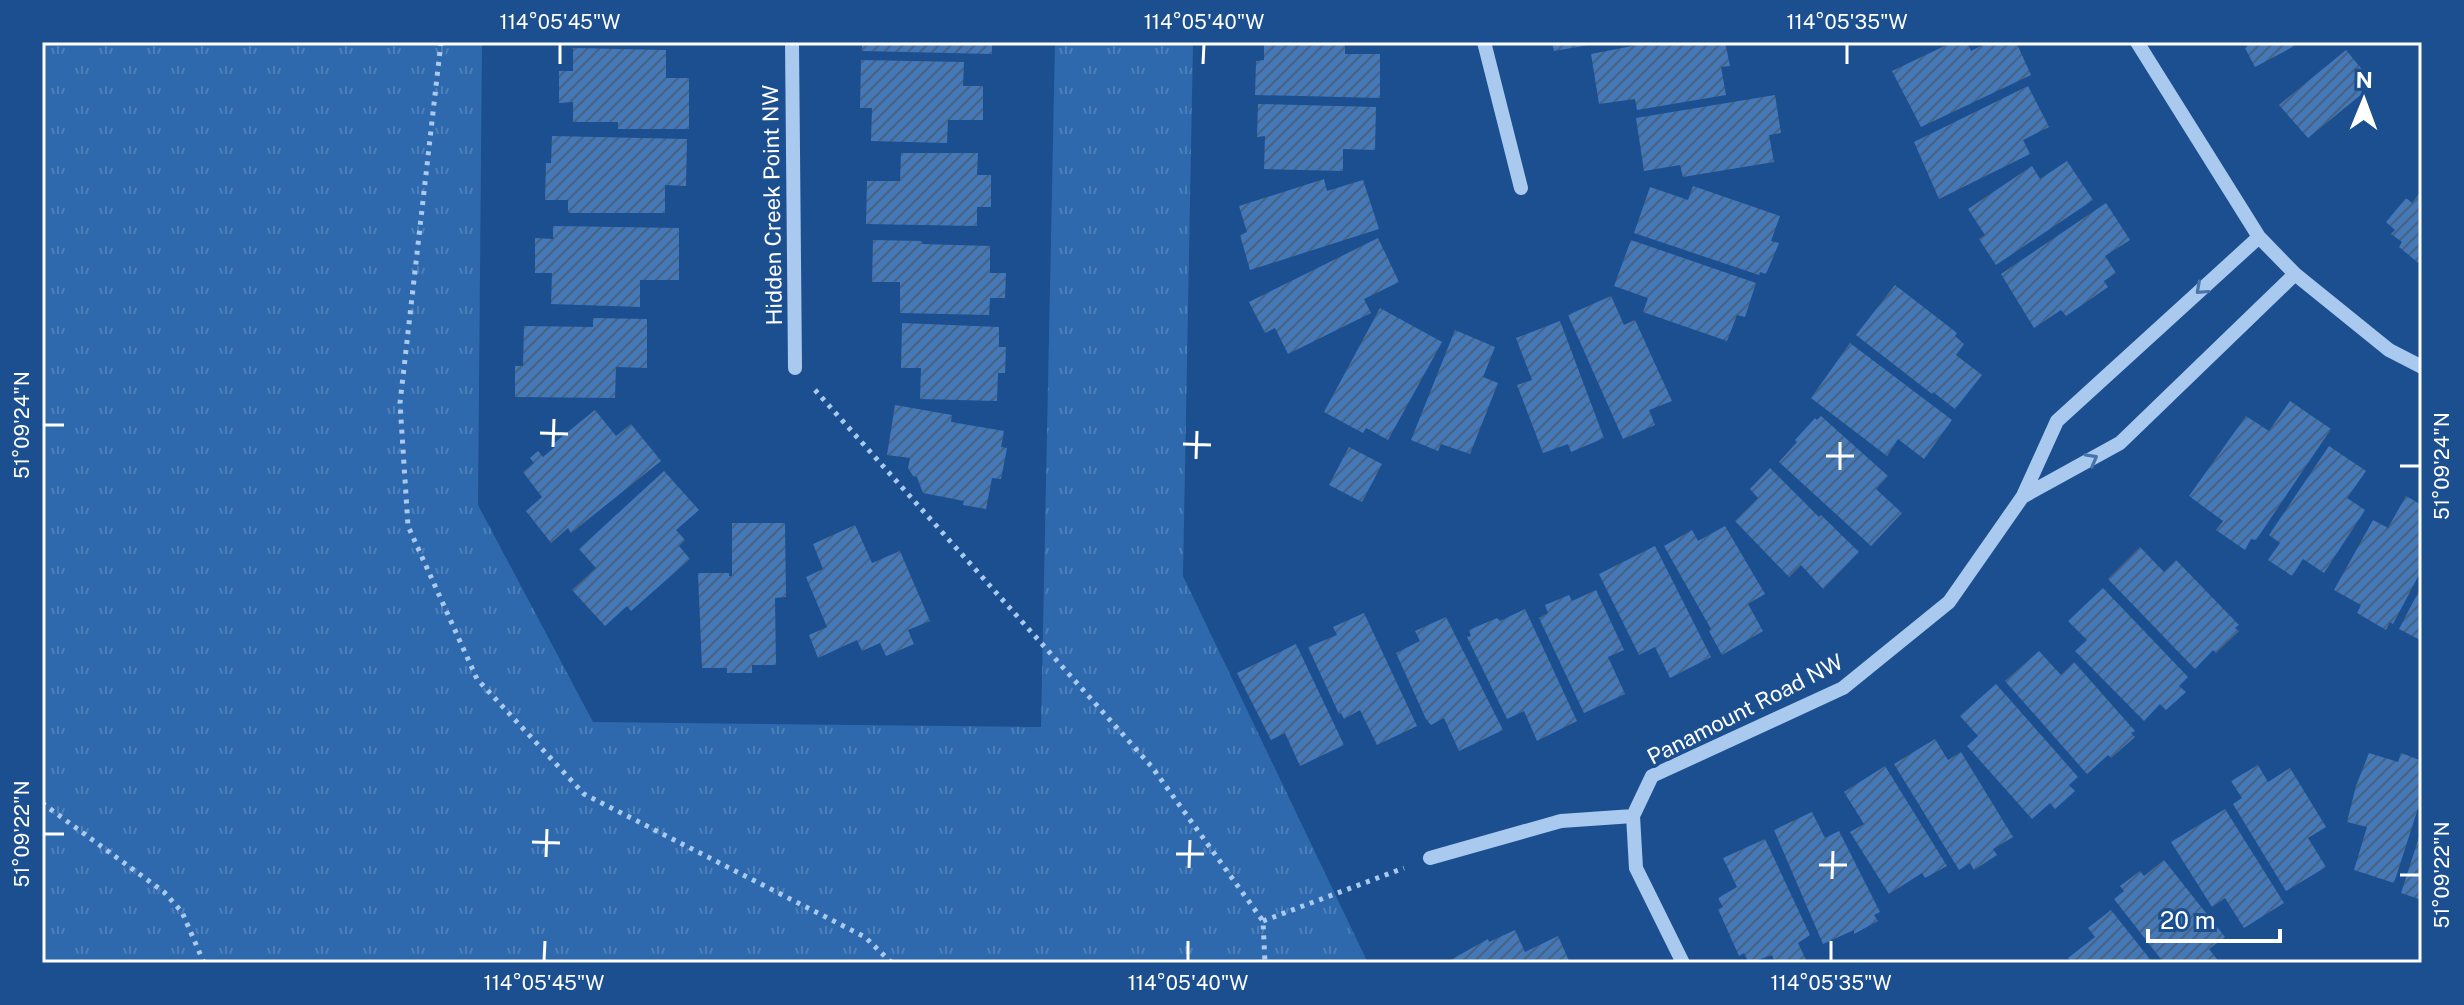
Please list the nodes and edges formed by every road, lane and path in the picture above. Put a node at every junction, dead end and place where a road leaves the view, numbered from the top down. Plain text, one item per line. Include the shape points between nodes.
1 (441, 42) edge
2 (792, 42) edge
3 (1484, 42) edge
4 (2137, 42) edge
5 (1521, 188) dead end
6 (2259, 237) junction
7 (2295, 274) junction
8 (2422, 367) edge
9 (795, 368) joint
10 (2023, 496) junction
11 (42, 803) edge
12 (1633, 816) junction
13 (1430, 858) joint
14 (1263, 921) junction
15 (204, 963) edge
16 (892, 963) edge
17 (1265, 963) edge
18 (1683, 963) edge

1 - 16 path via 400,403 408,526 477,679 584,794 865,937
2 - 9 street, Hidden Creek Point NW
3 - 5 street
4 - 6 street
6 - 7 street
6 -> 10 street, Panamount Road NW via 2057,421
7 - 8 street via 2389,350
10 -> 7 street, Panamount Road NW via 2120,443
9 - 14 path via 1152,767
10 - 12 street, Panamount Road NW via 1949,602 1843,688 1652,776
11 - 15 path via 164,892 182,912
12 - 13 street via 1561,821
12 - 18 street, Panamount Road NW via 1636,868
13 - 14 path
14 - 17 path

